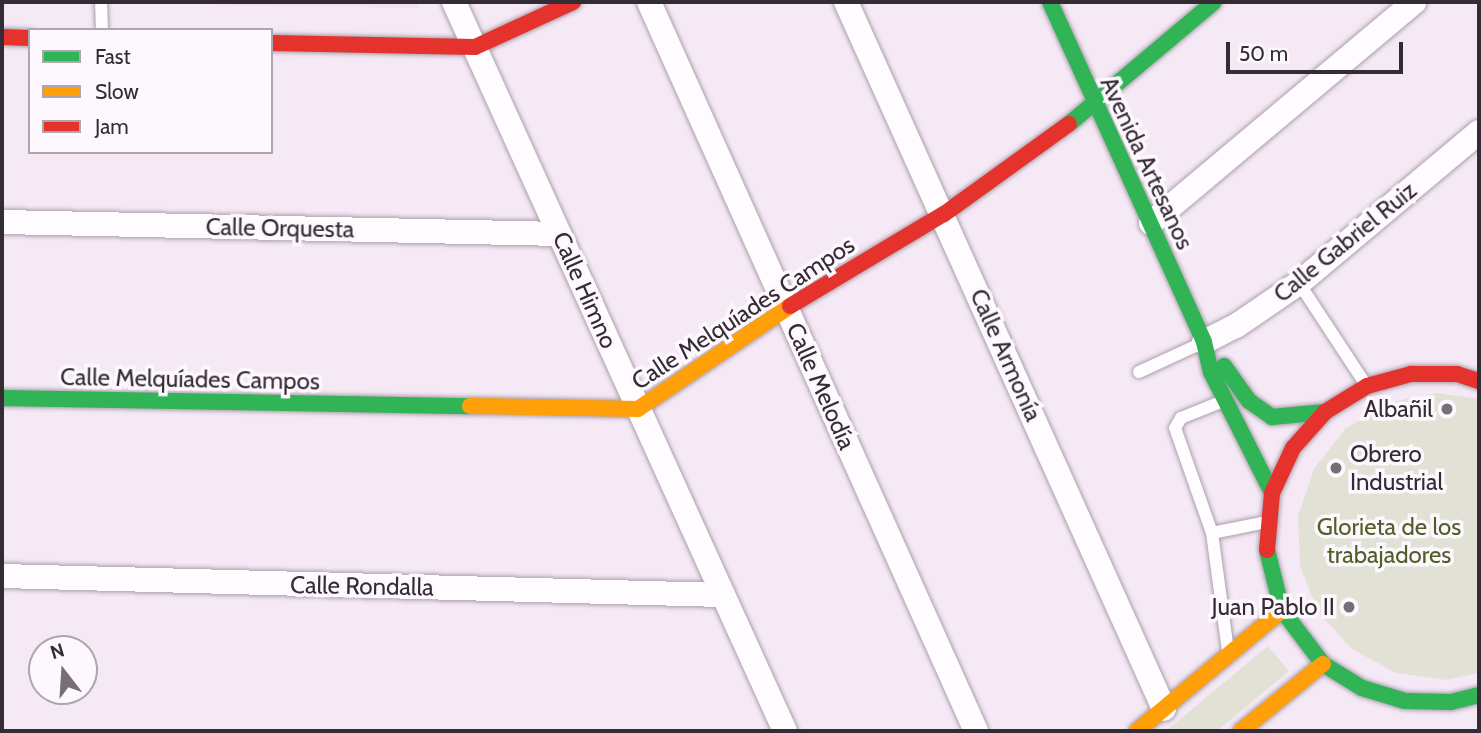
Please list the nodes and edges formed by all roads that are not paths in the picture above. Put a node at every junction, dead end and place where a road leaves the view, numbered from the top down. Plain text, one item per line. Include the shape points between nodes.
1 (101, 2) edge
2 (454, 2) edge
3 (573, 2) edge
4 (649, 2) edge
5 (846, 2) edge
6 (1050, 2) edge
7 (1214, 2) edge
8 (1414, 2) edge
9 (102, 28) edge
10 (2, 37) edge
11 (28, 38) edge
12 (273, 43) edge
13 (475, 47) junction
14 (1095, 105) junction
15 (1479, 132) edge
16 (944, 214) junction
17 (2, 222) edge
18 (1151, 223) junction
19 (559, 234) junction
20 (1299, 283) junction
21 (786, 309) junction
22 (1204, 342) junction
23 (1139, 372) dead end
24 (1479, 381) edge
25 (1367, 386) junction
26 (2, 398) edge
27 (1224, 400) junction
28 (638, 409) junction
29 (1325, 412) junction
30 (1272, 493) junction
31 (1267, 521) junction
32 (1212, 533) junction
33 (2, 576) edge
34 (723, 595) junction
35 (1282, 610) junction
36 (1228, 655) junction
37 (1323, 664) junction
38 (1479, 695) edge
39 (1164, 709) junction
40 (785, 731) edge
41 (976, 731) edge
42 (1138, 731) edge
43 (1241, 731) edge

1 - 9 lane
2 - 13 street, Calle Himno
3 - 13 street
4 - 21 street, Calle Melodía
5 - 16 street, Calle Armonía
6 - 14 street, Avenida Artesanos
7 - 14 street, Calle Melquíades Campos
8 - 18 street
10 - 11 street
12 - 13 street
13 - 19 street, Calle Himno
14 - 16 street, Calle Melquíades Campos
14 - 18 street, Avenida Artesanos
15 - 20 street, Calle Gabriel Ruiz
16 - 21 street, Calle Melquíades Campos
16 - 39 street, Calle Armonía
17 - 19 street, Calle Orquesta
18 - 22 street, Avenida Artesanos
19 - 28 street, Calle Himno
20 - 22 street, Calle Gabriel Ruiz
20 - 25 lane
21 - 28 street, Calle Melquíades Campos
21 - 41 street, Calle Melodía
22 - 23 lane
22 - 27 street, Avenida Artesanos via 1210,372
22 - 29 street, Avenida Artesanos via 1249,401 1272,417
24 - 25 street via 1457,374 1411,374
25 - 29 street
26 - 28 street, Calle Melquíades Campos
27 - 30 street, Avenida Artesanos
27 - 32 lane via 1181,418 1175,428
28 - 34 street, Calle Himno
29 - 30 street via 1293,448
30 - 31 street
31 - 32 lane
31 - 35 street via 1272,582
32 - 36 lane
33 - 34 street, Calle Rondalla
34 - 40 street, Calle Himno
35 - 36 street
35 - 37 street
36 - 39 street
37 - 38 street via 1362,688 1405,701 1451,702
37 - 43 street
39 - 42 street

